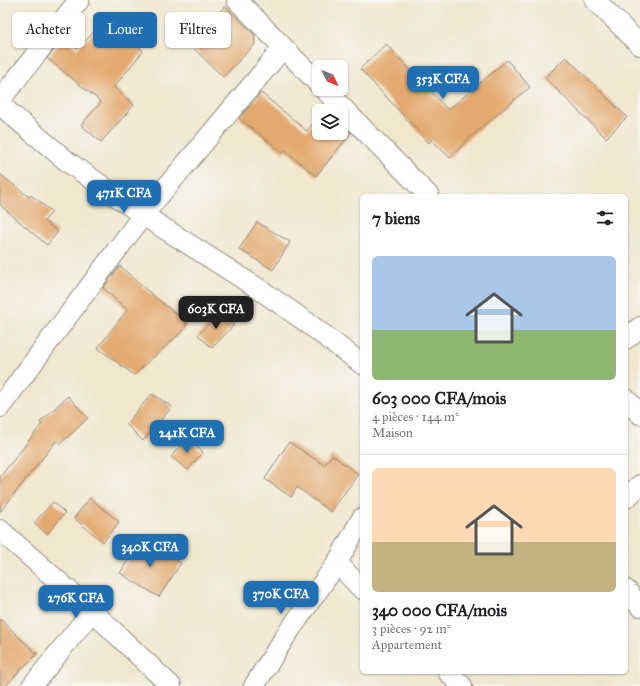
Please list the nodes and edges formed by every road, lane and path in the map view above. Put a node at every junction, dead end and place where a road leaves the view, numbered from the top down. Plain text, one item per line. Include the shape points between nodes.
1 (79, 0) edge
2 (237, 0) edge
3 (595, 0) edge
4 (640, 45) edge
5 (283, 48) junction
6 (312, 77) edge
7 (331, 96) edge
8 (0, 100) edge
9 (0, 105) edge
10 (427, 194) edge
11 (143, 215) junction
12 (640, 327) edge
13 (628, 337) edge
14 (360, 362) edge
15 (628, 401) edge
16 (0, 407) edge
17 (640, 414) edge
18 (640, 485) edge
19 (628, 496) edge
20 (360, 522) edge
21 (0, 530) edge
22 (337, 563) junction
23 (360, 587) edge
24 (628, 592) edge
25 (640, 606) edge
26 (92, 611) junction
27 (450, 674) edge
28 (32, 686) edge
29 (171, 686) edge
30 (254, 686) edge
31 (462, 686) edge

1 - 8 street
2 - 5 street
3 - 4 street
5 - 6 street
5 - 11 street
7 - 10 street
9 - 11 street via 68,162
11 - 14 street via 259,289
11 - 16 street
12 - 13 street
15 - 17 street
18 - 19 street
20 - 22 street
21 - 26 street
22 - 23 street
22 - 30 street
24 - 25 street
26 - 28 street
26 - 29 street
27 - 31 street

